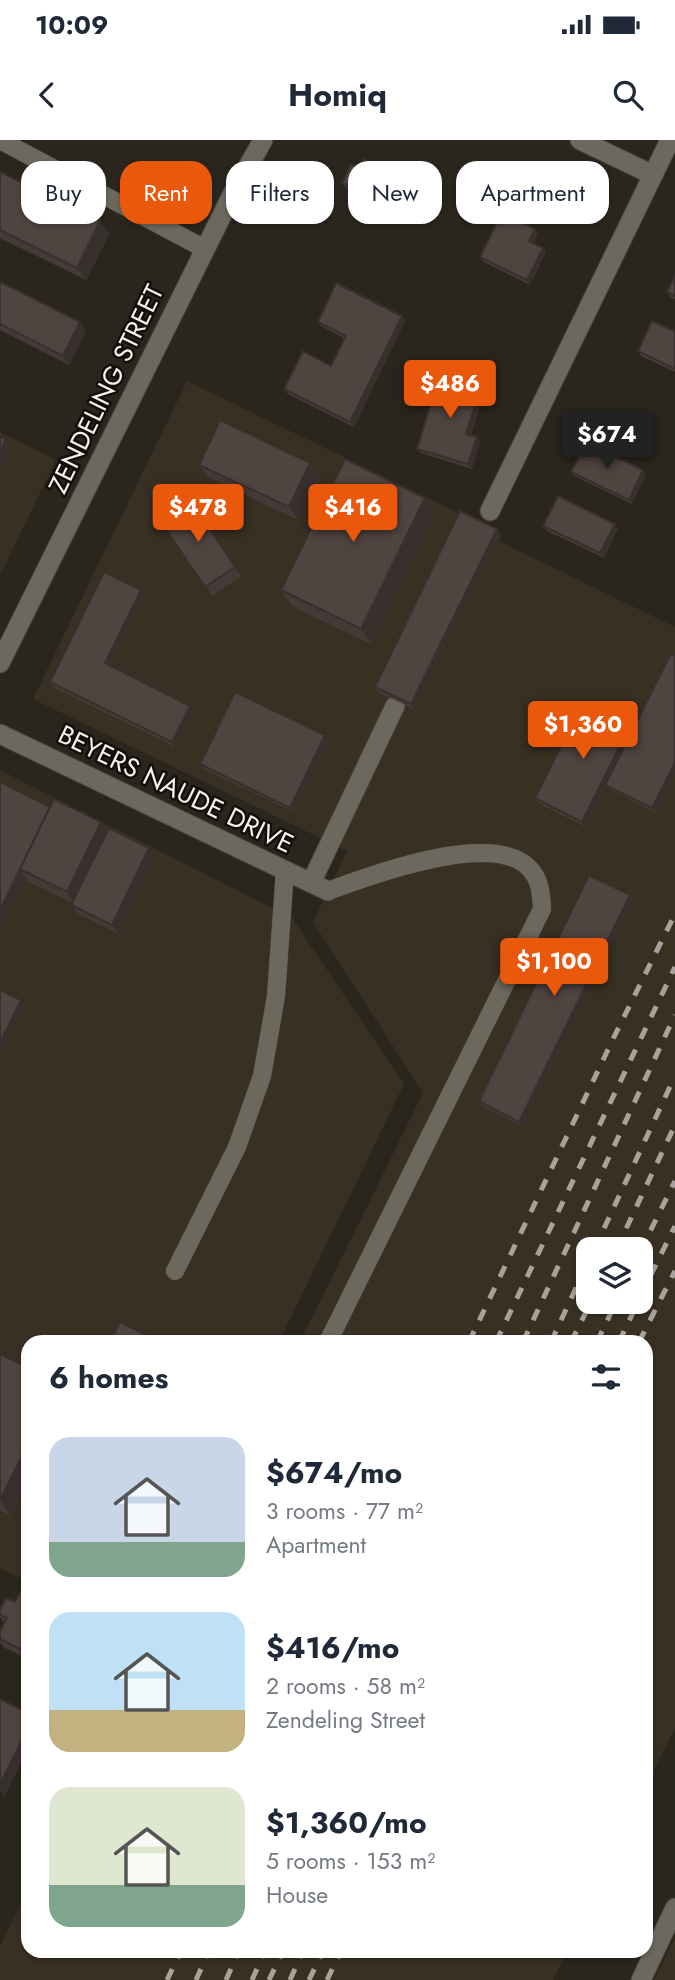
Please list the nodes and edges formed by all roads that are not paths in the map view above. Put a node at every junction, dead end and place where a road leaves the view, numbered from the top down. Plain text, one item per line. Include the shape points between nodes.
1 (0, 140) edge
2 (263, 140) edge
3 (580, 140) edge
4 (670, 140) edge
5 (653, 175) junction
6 (205, 249) junction
7 (490, 511) dead end
8 (0, 663) edge
9 (395, 706) edge
10 (0, 734) edge
11 (285, 870) junction
12 (320, 887) junction
13 (175, 1271) dead end
14 (331, 1335) edge
15 (675, 1908) edge
16 (653, 1955) edge
17 (651, 1958) edge
18 (641, 1980) edge

1 - 6 lane
2 - 6 street, ZENDELING STREET
3 - 5 street
4 - 5 street
5 - 7 street
6 - 8 street, ZENDELING STREET
9 - 12 street
10 - 11 street, BEYERS NAUDE DRIVE
11 - 12 street, BEYERS NAUDE DRIVE
11 - 13 lane via 276,996 262,1076 237,1147
12 - 14 lane via 441,857 509,855 530,868 540,885 542,909
15 - 16 street
17 - 18 street

